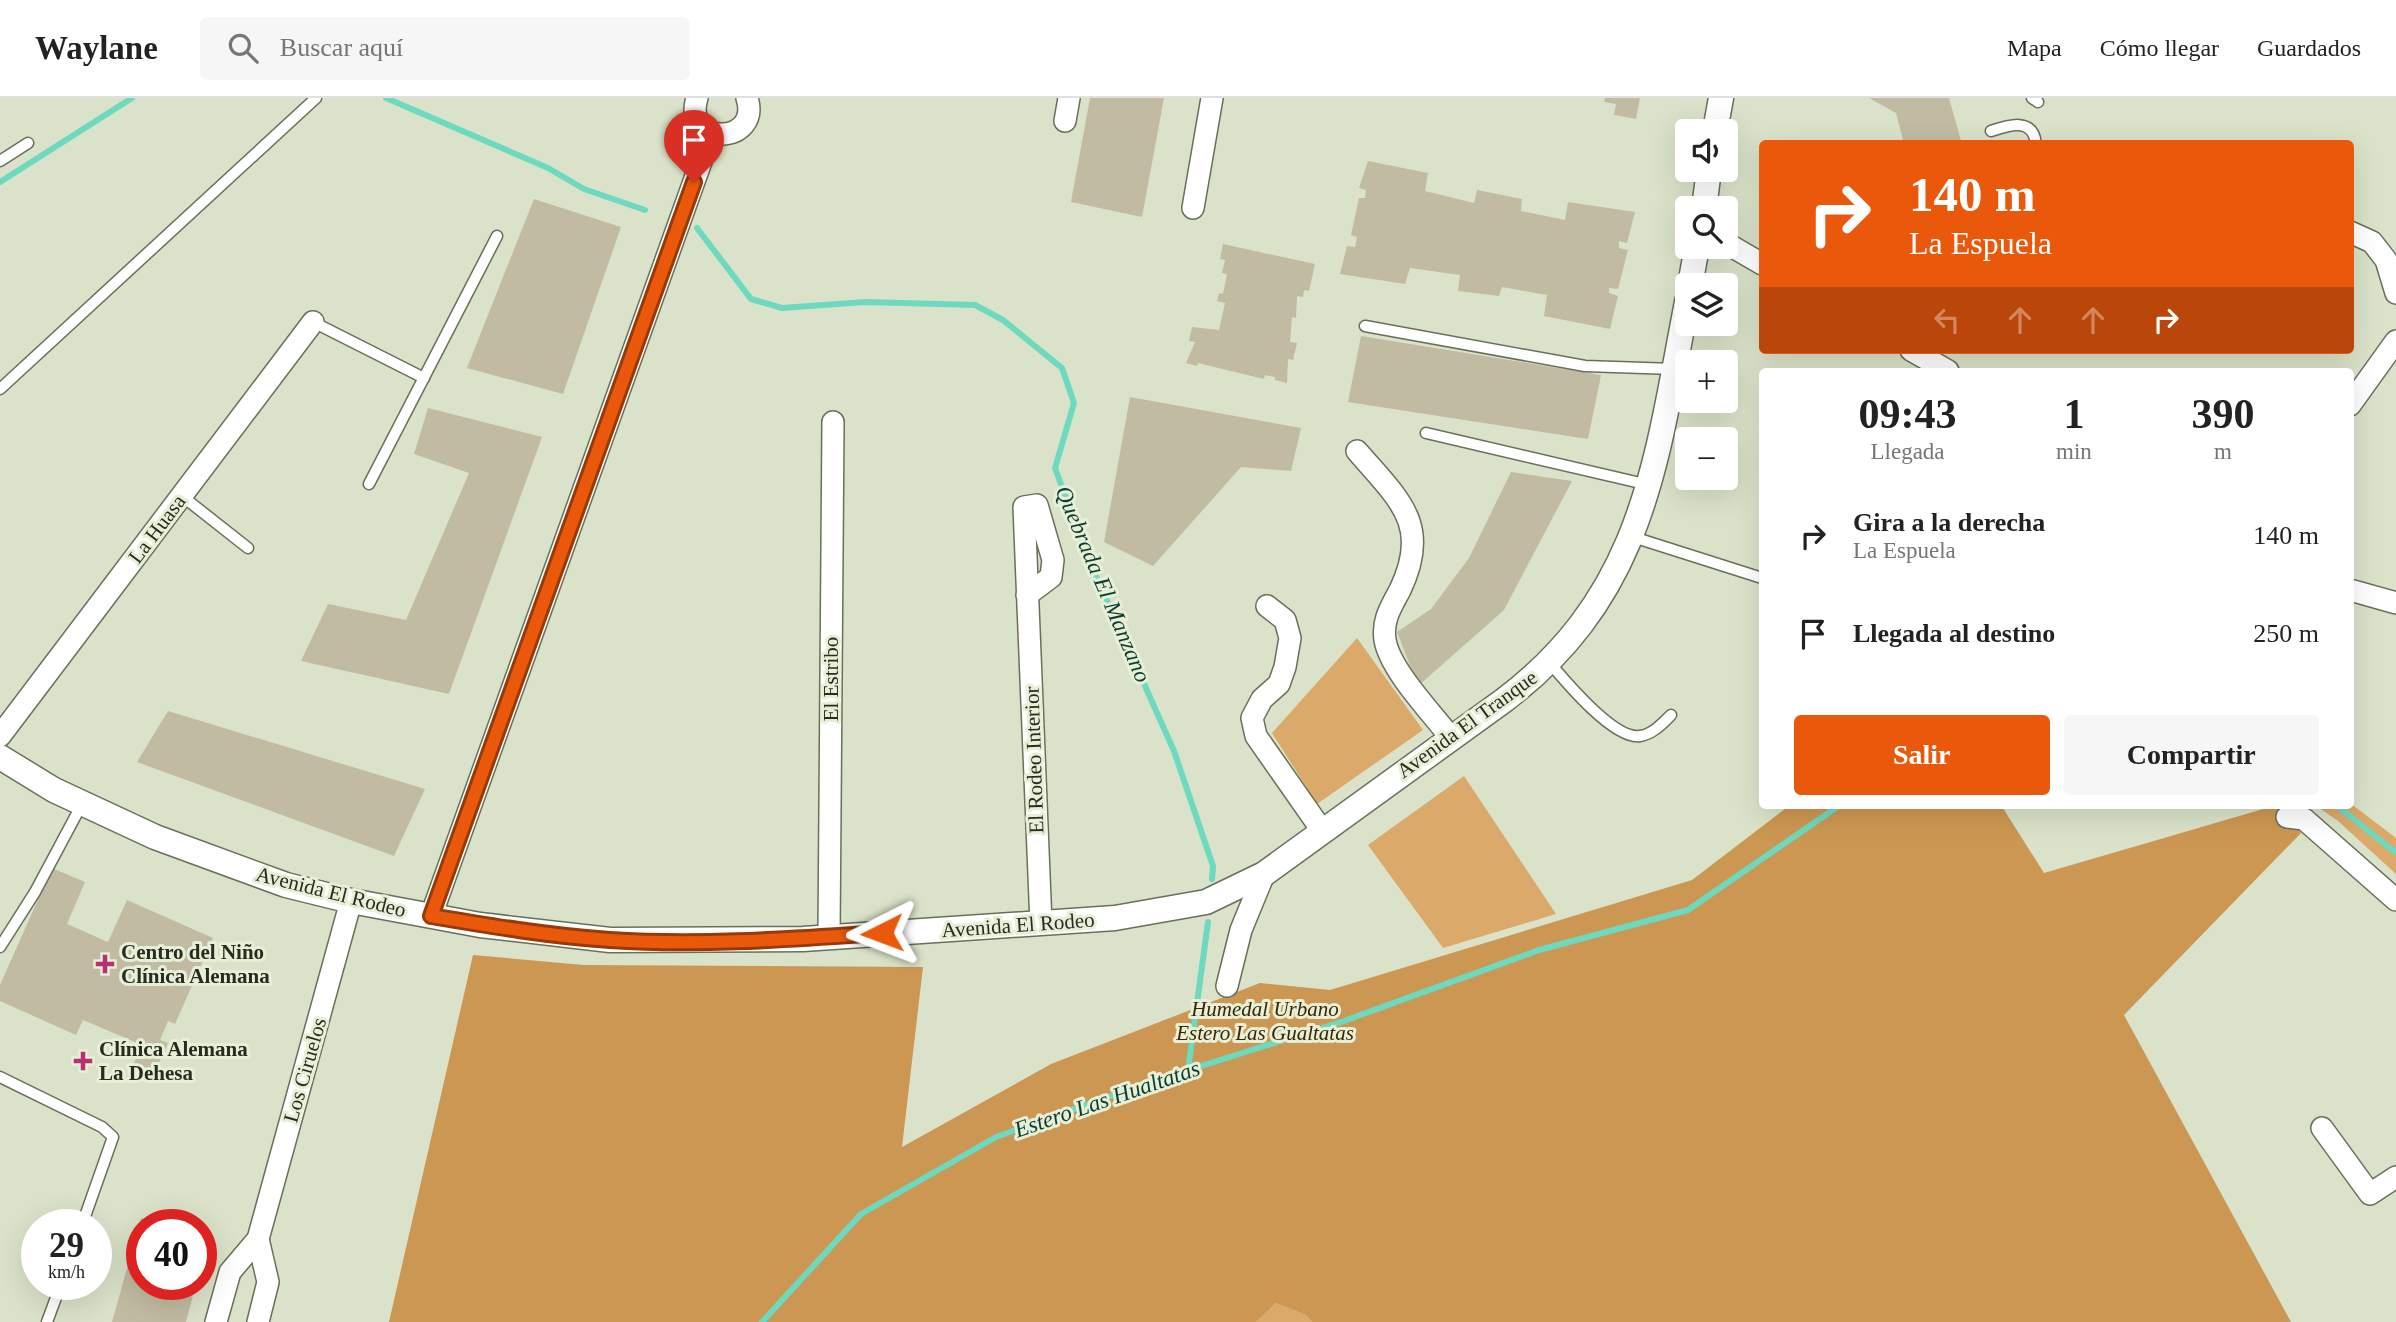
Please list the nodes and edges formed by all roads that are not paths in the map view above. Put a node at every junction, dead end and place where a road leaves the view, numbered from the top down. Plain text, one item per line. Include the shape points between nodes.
1 (316, 98) edge
2 (697, 98) edge
3 (747, 98) edge
4 (1069, 98) edge
5 (1212, 98) edge
6 (1721, 98) edge
7 (1717, 119) edge
8 (1065, 121) dead end
9 (1992, 131) dead end
10 (711, 134) junction
11 (2035, 140) edge
12 (28, 143) dead end
13 (0, 161) edge
14 (1194, 208) dead end
15 (2354, 234) edge
16 (497, 236) dead end
17 (1738, 250) edge
18 (1759, 262) edge
19 (2396, 293) edge
20 (313, 322) joint
21 (1365, 326) dead end
22 (1680, 336) edge
23 (2396, 341) edge
24 (1921, 354) edge
25 (1938, 361) edge
26 (1674, 369) junction
27 (424, 378) junction
28 (0, 390) edge
29 (2354, 399) edge
30 (833, 422) dead end
31 (1426, 433) dead end
32 (1357, 451) dead end
33 (369, 484) dead end
34 (1650, 485) junction
35 (182, 496) junction
36 (1633, 537) junction
37 (248, 548) dead end
38 (1759, 577) edge
39 (2354, 591) edge
40 (1027, 595) dead end
41 (2396, 603) edge
42 (1267, 606) dead end
43 (1549, 662) junction
44 (1671, 715) dead end
45 (0, 736) edge
46 (1451, 738) junction
47 (0, 757) edge
48 (82, 803) junction
49 (2287, 817) dead end
50 (1321, 830) junction
51 (1264, 874) junction
52 (2396, 900) edge
53 (351, 901) junction
54 (431, 916) junction
55 (1041, 924) junction
56 (829, 936) junction
57 (0, 947) edge
58 (1227, 986) dead end
59 (0, 1077) edge
60 (2322, 1128) dead end
61 (2396, 1177) edge
62 (88, 1209) edge
63 (258, 1239) junction
64 (55, 1300) edge
65 (47, 1322) edge
66 (216, 1322) edge
67 (258, 1322) edge

1 - 28 lane
2 - 10 street via 698,120
3 - 10 street via 748,114 738,130
4 - 8 street
5 - 14 street
6 - 7 street
9 - 11 lane via 2013,123 2031,130
10 - 54 street
12 - 13 lane
15 - 19 street via 2372,242 2386,260
16 - 27 lane
17 - 18 street
20 - 27 lane
20 - 35 street, La Huasa
21 - 26 lane via 1585,366
22 - 26 street, Avenida El Tranque
23 - 29 street
24 - 25 street
26 - 34 street, Avenida El Tranque
27 - 33 lane
30 - 56 street, El Estribo
31 - 34 lane
32 - 46 street via 1404,507 1413,531 1411,565 1387,616 1388,650
34 - 36 street, Avenida El Tranque
35 - 37 lane
35 - 45 street, La Huasa
36 - 38 lane
36 - 43 street, Avenida El Tranque via 1600,601
39 - 41 street
40 - 55 street, El Rodeo Interior
42 - 50 street via 1285,620 1290,638 1279,684 1262,699 1252,718 1256,736
43 - 44 lane via 1584,701 1629,736 1651,732
43 - 46 street, Avenida El Tranque
46 - 50 street, Avenida El Tranque
47 - 48 street, Avenida El Rodeo
48 - 53 street, Avenida El Rodeo via 195,853 286,885
48 - 57 lane
49 - 52 street via 2304,819
50 - 51 street, Avenida El Tranque
51 - 55 street, Avenida El Rodeo via 1206,902 1115,918
51 - 58 street via 1241,930
53 - 54 street, Avenida El Rodeo
53 - 63 street, Los Ciruelos
54 - 56 street, Avenida El Rodeo via 620,941
55 - 56 street, Avenida El Rodeo
59 - 62 lane via 113,1137
60 - 61 street via 2370,1194
63 - 66 street, Los Ciruelos via 230,1272
63 - 67 street, Los Ciruelos via 268,1282
64 - 65 lane

